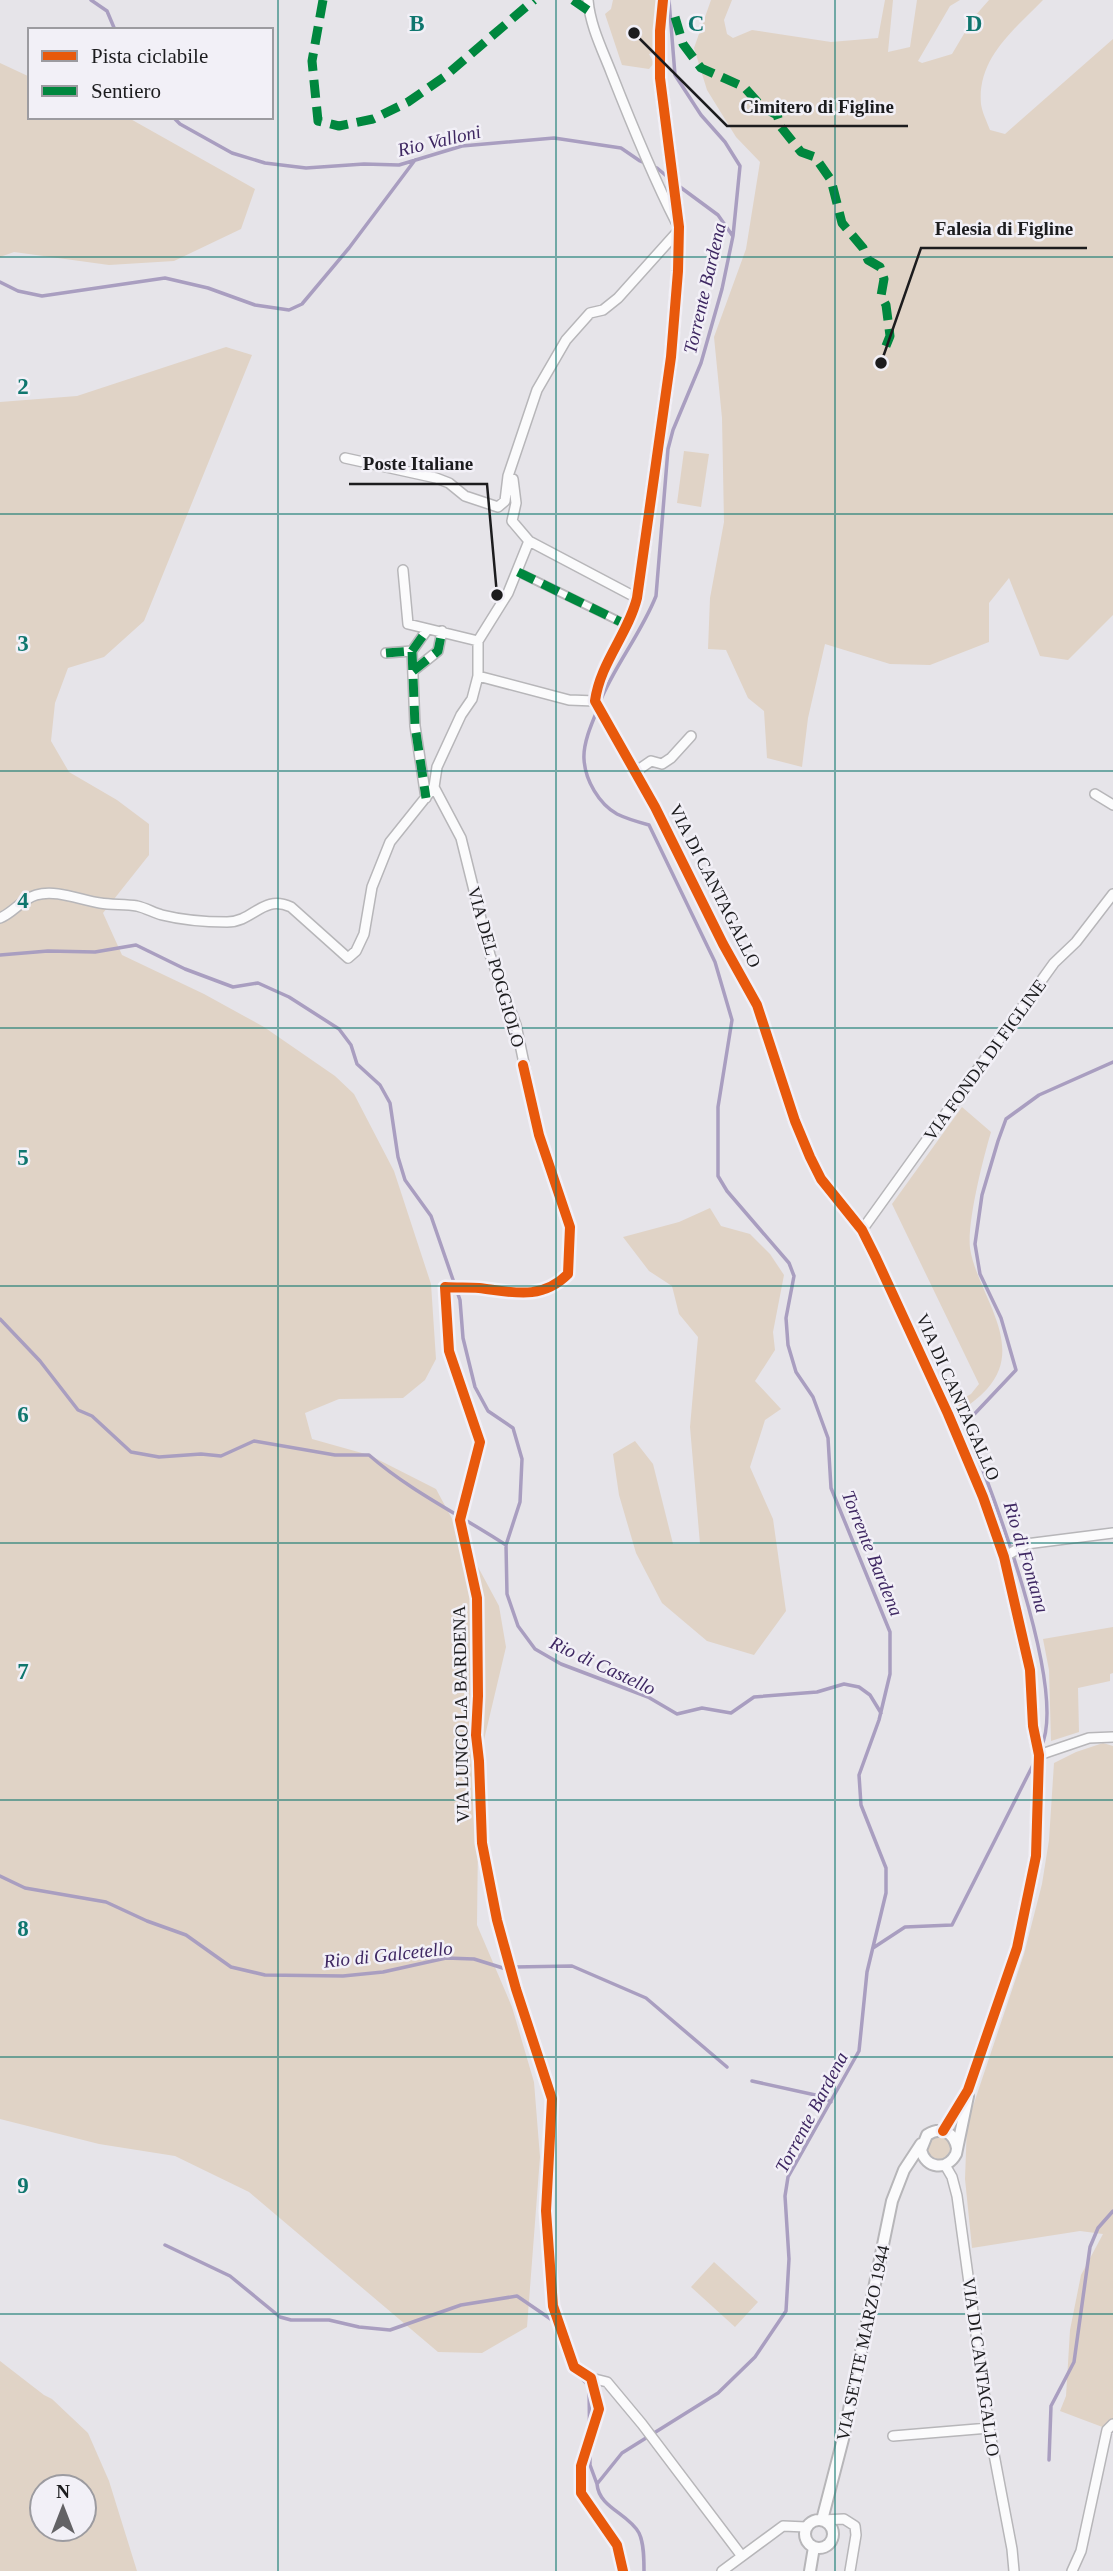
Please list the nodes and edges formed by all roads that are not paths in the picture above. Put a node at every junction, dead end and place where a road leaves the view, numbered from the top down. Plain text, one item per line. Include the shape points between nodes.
1 (588, 0) edge
2 (663, 0) edge
3 (679, 229) junction
4 (345, 458) dead end
5 (508, 476) junction
6 (529, 541) junction
7 (403, 570) dead end
8 (518, 572) junction
9 (638, 598) junction
10 (627, 625) junction
11 (426, 630) junction
12 (442, 631) junction
13 (478, 641) junction
14 (412, 651) junction
15 (386, 653) dead end
16 (413, 671) junction
17 (478, 676) junction
18 (598, 706) junction
19 (691, 736) dead end
20 (635, 772) junction
21 (434, 788) junction
22 (1096, 794) dead end
23 (426, 798) junction
24 (1113, 805) edge
25 (1113, 894) edge
26 (0, 918) edge
27 (862, 1230) junction
28 (568, 1274) dead end
29 (1113, 1533) edge
30 (1004, 1556) junction
31 (1113, 1737) edge
32 (1037, 1749) junction
33 (968, 2090) junction
34 (943, 2131) junction
35 (921, 2144) junction
36 (957, 2148) junction
37 (930, 2164) junction
38 (945, 2165) junction
39 (907, 2167) junction
40 (591, 2378) dead end
41 (1113, 2424) edge
42 (989, 2428) junction
43 (893, 2436) dead end
44 (822, 2520) junction
45 (806, 2527) junction
46 (814, 2547) junction
47 (741, 2555) junction
48 (722, 2571) edge
49 (810, 2571) edge
50 (850, 2571) edge
51 (1013, 2571) edge
52 (1072, 2571) edge

1 - 3 street via 599,42
2 - 3 street via 660,78
3 - 5 street via 618,298 590,313 566,340 537,390
3 - 9 street via 671,357
4 - 5 street via 436,478 465,496 498,507 505,502
5 - 6 street via 513,479 516,503 512,521
6 - 8 street
6 - 9 street
7 - 11 street via 408,624
8 - 10 street
8 - 13 street
9 - 10 street
10 - 18 street via 601,674
11 - 12 street
11 - 14 street
12 - 13 street
12 - 16 street via 438,651
13 - 17 street
14 - 15 street
14 - 16 street
16 - 23 street via 415,726
17 - 18 street
17 - 21 street via 472,699 437,767
18 - 20 street, VIA DI CANTAGALLO
19 - 20 street via 662,764 651,761
20 - 27 street, VIA DI CANTAGALLO via 757,1005 795,1121 821,1180
21 - 23 street
21 - 28 street, VIA DEL POGGIOLO via 461,838 490,955 516,1026 539,1135 570,1227
22 - 24 street
23 - 26 street via 390,842 372,887 364,934 348,958 280,902 267,903 228,922 165,916 139,906 46,894 35,895
25 - 27 street, VIA FONDA DI FIGLINE via 1054,963
27 - 30 street, VIA DI CANTAGALLO via 948,1414
29 - 30 street via 1026,1544
30 - 32 street, VIA DI CANTAGALLO via 1030,1670
31 - 32 street
32 - 33 street, VIA DI CANTAGALLO via 1035,1865 1017,1948
33 - 34 street
33 - 36 street
34 - 35 street via 932,2132
34 - 36 street via 953,2137
35 - 37 street via 922,2155
35 - 39 street, VIA SETTE MARZO 1944
36 - 38 street via 954,2159
37 - 38 street
37 - 39 street
38 - 42 street, VIA DI CANTAGALLO via 957,2196
39 - 44 street, VIA SETTE MARZO 1944 via 892,2201 844,2439
40 - 47 street via 607,2382
41 - 52 street via 1107,2430 1081,2551
42 - 43 street
42 - 51 street, VIA DI CANTAGALLO
44 - 45 street
44 - 46 street, VIA SETTE MARZO 1944 via 833,2537 825,2547
44 - 50 street via 844,2519 855,2526
45 - 46 street via 806,2541
45 - 47 street via 783,2526
46 - 49 street, VIA SETTE MARZO 1944
47 - 48 street

